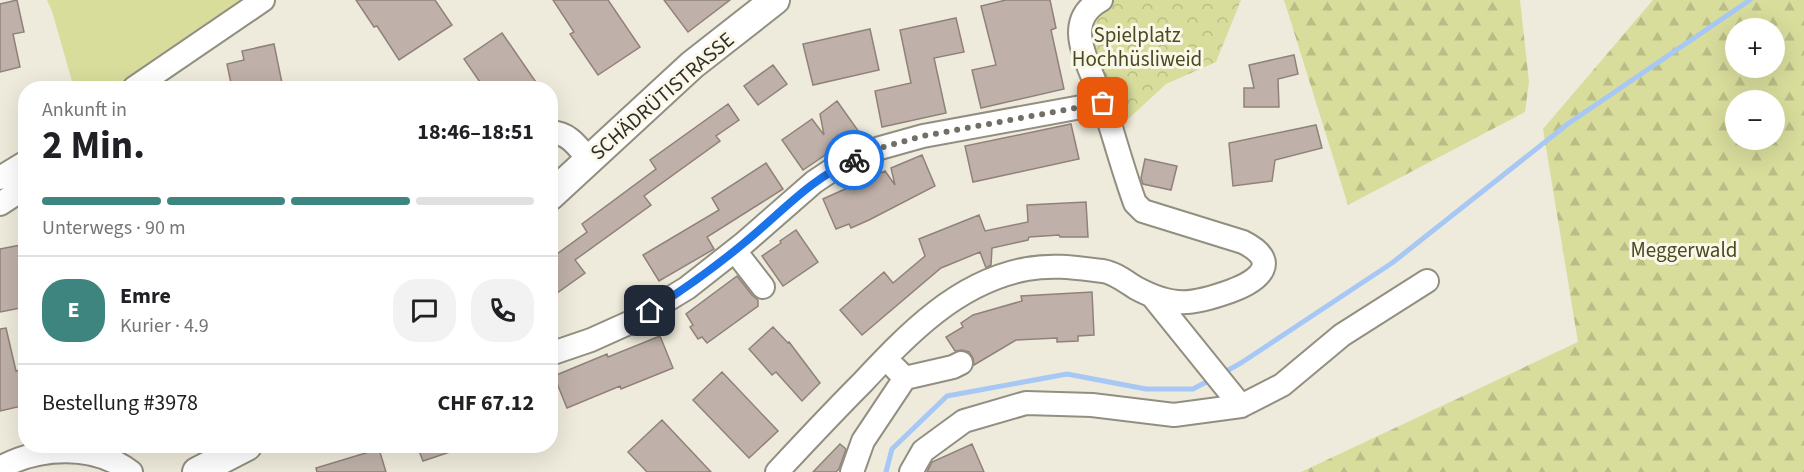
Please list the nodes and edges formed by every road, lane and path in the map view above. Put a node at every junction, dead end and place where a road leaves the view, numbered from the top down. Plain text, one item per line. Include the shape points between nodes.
1 (263, 0) edge
2 (775, 0) edge
3 (1101, 0) edge
4 (144, 81) edge
5 (1103, 103) junction
6 (558, 132) edge
7 (589, 160) junction
8 (18, 167) edge
9 (0, 178) edge
10 (558, 189) edge
11 (18, 192) edge
12 (0, 204) edge
13 (735, 251) junction
14 (1427, 281) dead end
15 (763, 287) dead end
16 (1153, 297) junction
17 (558, 351) edge
18 (886, 358) junction
19 (962, 363) dead end
20 (905, 378) junction
21 (1236, 400) junction
22 (55, 453) edge
23 (86, 453) edge
24 (233, 453) edge
25 (0, 468) edge
26 (131, 472) edge
27 (196, 472) edge
28 (777, 472) edge
29 (852, 472) edge
30 (911, 472) edge

1 - 4 street
2 - 7 main road, SCHÄDRÜTISTRASSE via 692,65
3 - 5 street via 1083,18 1080,32
5 - 13 street via 923,136 880,148 814,182
5 - 16 street via 1133,198 1143,212 1243,242 1262,255 1261,272 1235,290 1189,303
6 - 7 street via 569,137
7 - 10 main road, SCHÄDRÜTISTRASSE
8 - 9 street
11 - 12 street
13 - 15 street
13 - 17 street via 687,288 631,322
14 - 21 street via 1342,335 1282,385
16 - 18 street via 1108,272 1063,265 1027,269 993,278 964,292 930,315
16 - 21 street
18 - 20 street
18 - 28 street
19 - 20 street
20 - 29 street via 863,441
21 - 30 street via 1174,415 1092,405 1026,403 964,421 923,451
22 - 25 street
23 - 26 street via 115,461
24 - 27 main road

